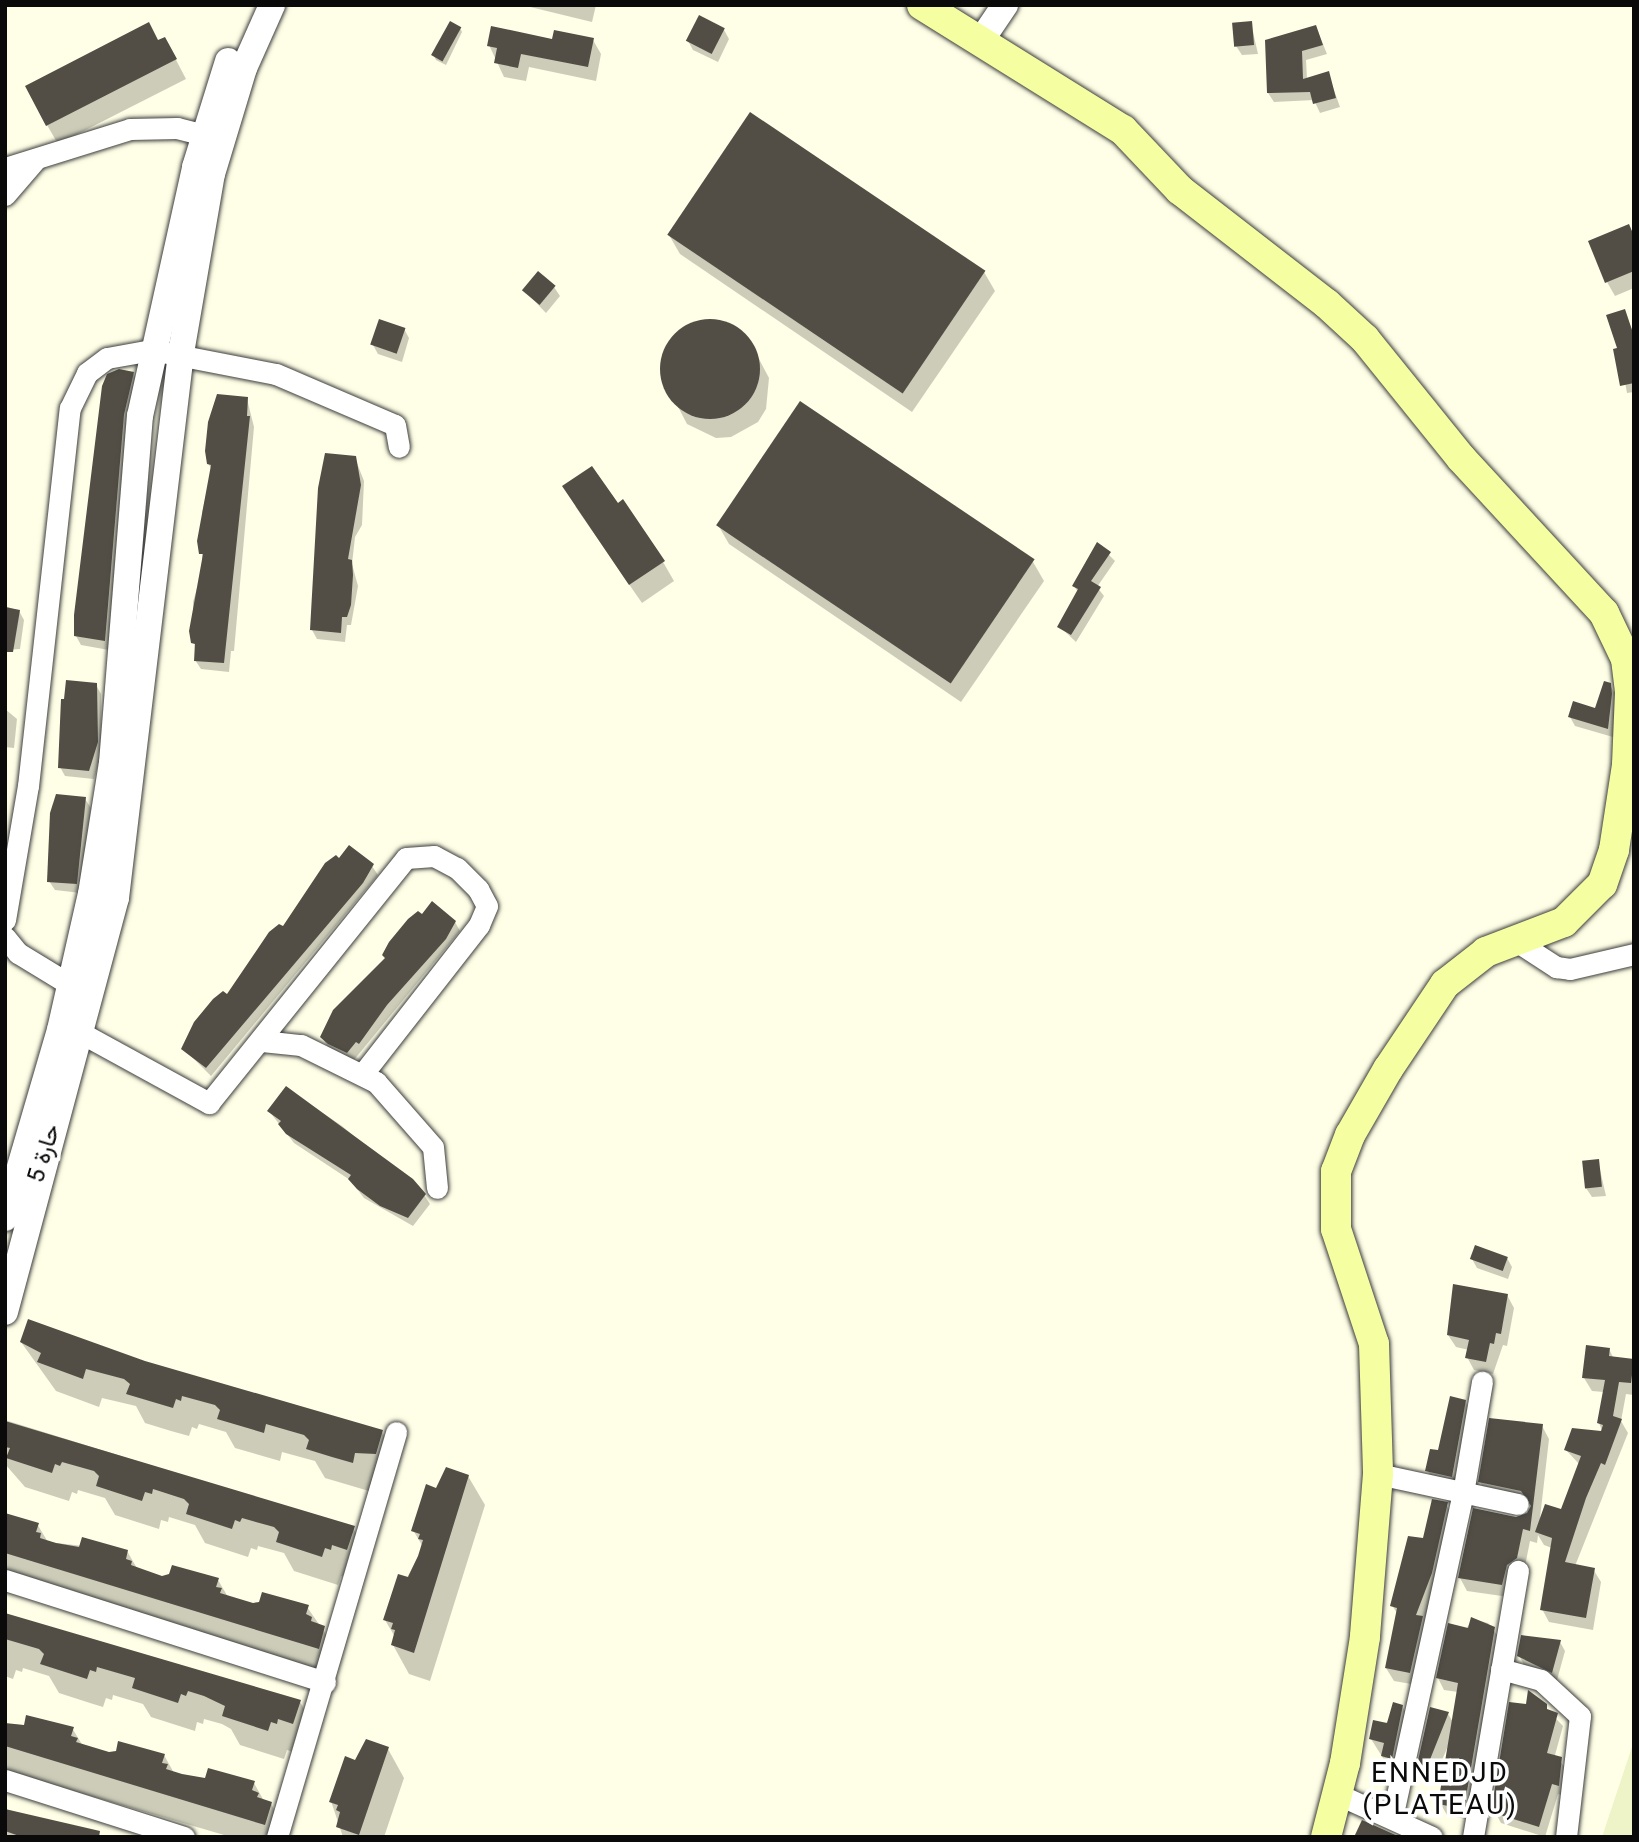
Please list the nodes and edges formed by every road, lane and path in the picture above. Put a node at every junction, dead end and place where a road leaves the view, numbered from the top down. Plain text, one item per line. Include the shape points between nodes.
1 (922, 5) edge
2 (1005, 5) edge
3 (265, 6) edge
4 (980, 42) junction
5 (213, 137) junction
6 (35, 160) junction
7 (5, 168) edge
8 (5, 195) edge
9 (152, 350) junction
10 (181, 353) junction
11 (398, 447) dead end
12 (5, 920) edge
13 (5, 937) edge
14 (1516, 941) junction
15 (1634, 954) edge
16 (82, 992) junction
17 (83, 1034) junction
18 (262, 1041) junction
19 (362, 1075) junction
20 (437, 1188) dead end
21 (5, 1218) edge
22 (8, 1289) edge
23 (1482, 1382) dead end
24 (396, 1432) dead end
25 (1378, 1474) junction
26 (1463, 1493) junction
27 (1518, 1504) dead end
28 (1518, 1571) dead end
29 (5, 1580) edge
30 (1501, 1669) junction
31 (325, 1682) junction
32 (5, 1780) edge
33 (1337, 1794) junction
34 (1392, 1818) junction
35 (184, 1837) edge
36 (277, 1837) edge
37 (1326, 1837) edge
38 (1432, 1837) edge
39 (1473, 1837) edge
40 (1566, 1837) edge

1 - 4 main road
2 - 4 street
3 - 5 street via 236,66
4 - 14 main road via 1124,130 1180,190 1365,339 1461,458 1613,627 1626,659 1630,693 1627,765 1609,867 1578,911 1548,930
5 - 6 street via 165,127 130,129
5 - 9 street
5 - 10 street via 212,174
6 - 7 street
6 - 8 street
9 - 10 street
9 - 12 street via 107,358 87,373 71,408 28,786
9 - 16 street via 137,438 111,763
10 - 11 street via 276,374 395,425
10 - 16 street via 127,832
13 - 16 street via 18,953
14 - 15 street via 1556,967 1570,969
14 - 25 main road via 1471,960 1445,984 1388,1069 1350,1135 1336,1171 1336,1229 1374,1344
16 - 17 street, حارة 5
16 - 21 street, حارة 5
17 - 18 street via 209,1103
17 - 22 street, حارة 5
18 - 19 street via 293,1042
18 - 19 street via 406,858 434,856 457,868 487,906 479,925
19 - 20 street via 388,1093 433,1147
23 - 26 street
24 - 31 street
25 - 26 street
25 - 33 main road via 1365,1637
26 - 27 street
26 - 34 street
28 - 30 street
29 - 31 street
30 - 39 street
30 - 40 street via 1541,1679 1580,1716
31 - 36 street
32 - 35 street
33 - 34 street
33 - 37 main road
34 - 38 street

